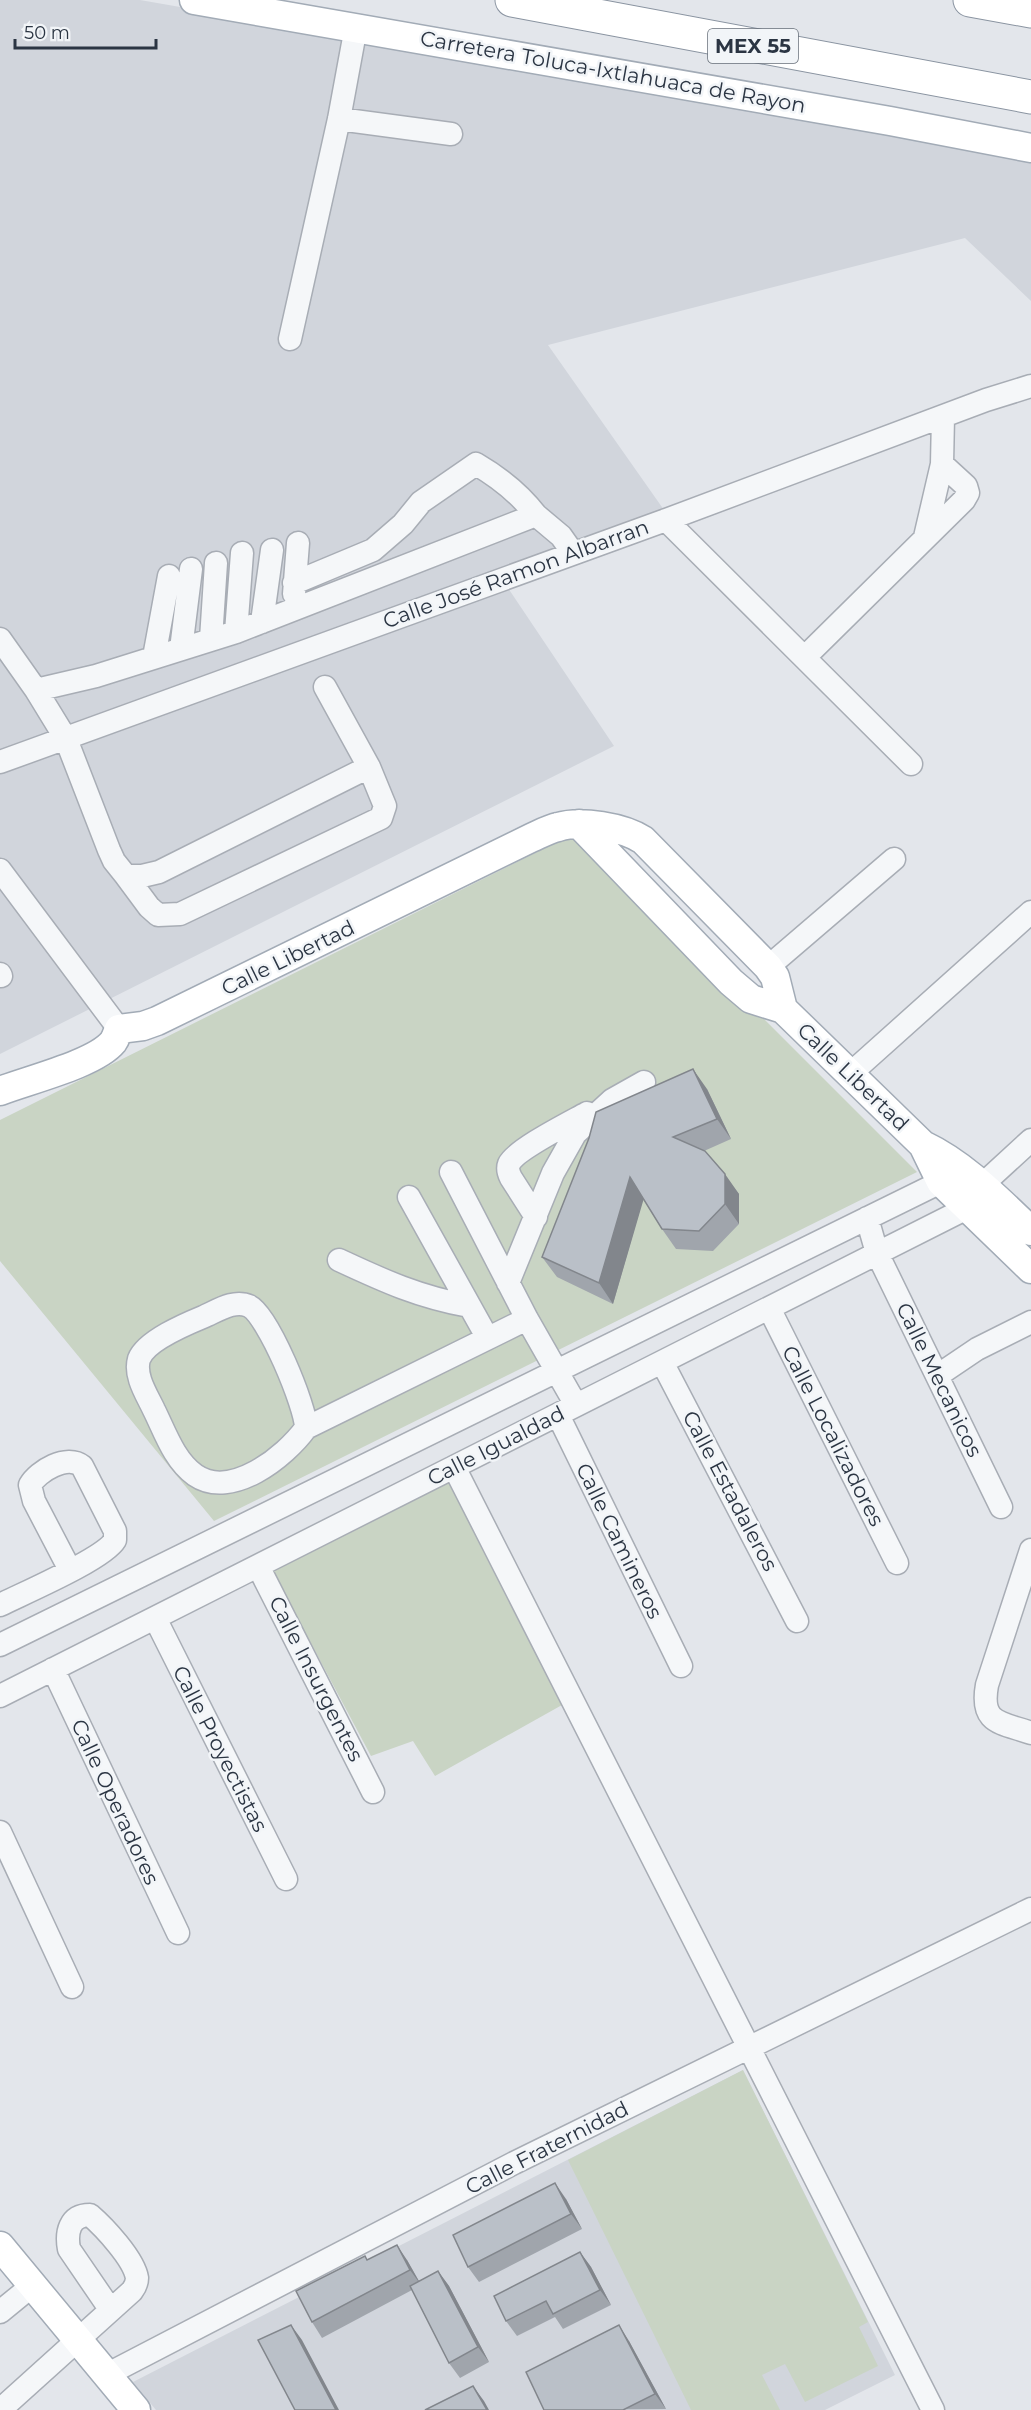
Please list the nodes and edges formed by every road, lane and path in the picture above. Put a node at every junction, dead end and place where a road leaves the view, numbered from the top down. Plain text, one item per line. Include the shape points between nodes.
1 (194, 0) edge
2 (512, 0) edge
3 (982, 2) edge
4 (1031, 11) edge
5 (356, 27) junction
6 (1031, 97) edge
7 (339, 118) junction
8 (451, 134) dead end
9 (1031, 148) edge
10 (290, 339) dead end
11 (1031, 386) edge
12 (943, 417) junction
13 (942, 464) junction
14 (536, 514) junction
15 (666, 520) junction
16 (925, 537) junction
17 (298, 543) dead end
18 (272, 550) dead end
19 (242, 553) dead end
20 (573, 553) junction
21 (216, 562) dead end
22 (191, 569) dead end
23 (169, 576) dead end
24 (294, 583) junction
25 (292, 610) junction
26 (262, 622) junction
27 (236, 632) junction
28 (0, 639) edge
29 (211, 639) junction
30 (181, 649) junction
31 (154, 657) junction
32 (805, 657) junction
33 (325, 687) dead end
34 (36, 690) junction
35 (66, 739) junction
36 (0, 762) edge
37 (911, 764) dead end
38 (369, 767) junction
39 (579, 824) junction
40 (894, 859) dead end
41 (0, 870) edge
42 (126, 876) junction
43 (1031, 912) edge
44 (768, 967) junction
45 (783, 1009) junction
46 (119, 1029) junction
47 (850, 1074) junction
48 (644, 1082) dead end
49 (0, 1091) edge
50 (612, 1100) junction
51 (1031, 1140) edge
52 (451, 1172) dead end
53 (964, 1186) junction
54 (409, 1197) dead end
55 (536, 1217) junction
56 (867, 1218) junction
57 (1031, 1231) edge
58 (877, 1253) junction
59 (339, 1260) dead end
60 (1031, 1269) edge
61 (507, 1283) junction
62 (469, 1306) junction
63 (768, 1308) junction
64 (527, 1319) junction
65 (1031, 1322) edge
66 (487, 1337) junction
67 (662, 1362) junction
68 (557, 1371) junction
69 (937, 1376) junction
70 (567, 1410) junction
71 (306, 1428) junction
72 (454, 1467) junction
73 (1001, 1507) dead end
74 (1031, 1550) edge
75 (897, 1563) dead end
76 (258, 1566) junction
77 (70, 1570) junction
78 (0, 1605) edge
79 (155, 1618) junction
80 (797, 1621) dead end
81 (0, 1645) edge
82 (681, 1666) dead end
83 (53, 1669) junction
84 (0, 1696) edge
85 (1031, 1733) edge
86 (373, 1791) dead end
87 (0, 1832) edge
88 (286, 1880) dead end
89 (1031, 1909) edge
90 (178, 1933) dead end
91 (72, 1987) dead end
92 (749, 2047) junction
93 (0, 2246) edge
94 (33, 2285) junction
95 (111, 2309) dead end
96 (0, 2312) edge
97 (77, 2338) junction
98 (108, 2374) junction
99 (0, 2410) edge
100 (136, 2410) edge
101 (933, 2410) edge

1 - 5 main road, Carretera Toluca-Ixtlahuaca de Rayon
2 - 6 highway, MEX 55
3 - 4 highway
5 - 7 street
5 - 9 main road, Carretera Toluca-Ixtlahuaca de Rayon
7 - 8 street
7 - 10 street
11 - 12 street, Calle José Ramon Albarran
12 - 13 street
12 - 15 street, Calle José Ramon Albarran
13 - 16 street
13 - 16 street via 966,486 968,493
14 - 20 street
14 - 24 street via 521,496 476,464 421,502 373,550
14 - 25 street
15 - 20 street, Calle José Ramon Albarran
15 - 32 street
16 - 32 street
17 - 24 street
18 - 26 street
19 - 27 street
20 - 35 street, Calle José Ramon Albarran
21 - 29 street
22 - 30 street
23 - 31 street
24 - 25 street
25 - 26 street
26 - 27 street
27 - 29 street
28 - 34 street
29 - 30 street
30 - 31 street
31 - 34 street
32 - 37 street
33 - 38 street
34 - 35 street
35 - 36 street, Calle José Ramon Albarran
35 - 42 street via 109,850
38 - 42 street via 159,872
38 - 42 street via 386,806 381,818 180,914 158,915
39 - 44 main road, Calle Libertad via 632,833 643,840
39 - 45 main road, Calle Libertad via 731,982 751,999
39 - 46 main road, Calle Libertad via 539,834 157,1021
40 - 44 street
41 - 46 street
43 - 47 street
44 - 45 main road, Calle Libertad via 775,977
45 - 47 main road, Calle Libertad
46 - 49 main road via 114,1041 102,1052
47 - 53 main road, Calle Libertad
48 - 50 street
50 - 55 street via 575,1134
50 - 55 street via 522,1151 510,1163 508,1172
51 - 53 street
52 - 61 street, Calle Camineros
53 - 56 street, Calle Igualdad
53 - 57 main road, Calle Libertad
53 - 58 street, Calle Igualdad
53 - 60 main road, Calle Libertad
54 - 62 street
55 - 61 street
56 - 58 street, Calle Mecanicos
56 - 68 street, Calle Igualdad
58 - 63 street, Calle Igualdad
58 - 69 street, Calle Mecanicos
59 - 62 street via 412,1292
61 - 64 street, Calle Camineros
62 - 66 street
63 - 67 street, Calle Igualdad
63 - 75 street, Calle Localizadores
64 - 66 street
64 - 68 street, Calle Camineros
65 - 69 street via 977,1349
66 - 71 street
67 - 70 street, Calle Igualdad
67 - 80 street, Calle Estadaleros
68 - 70 street, Calle Camineros
68 - 81 street, Calle Igualdad
69 - 73 street, Calle Mecanicos
70 - 72 street, Calle Igualdad
70 - 82 street, Calle Camineros
71 - 71 street via 305,1413 286,1366 260,1315 248,1305 236,1303 190,1322 154,1342 139,1359 142,1386 177,1455 205,1480 218,1484 243,1479 284,1451
72 - 76 street, Calle Igualdad
72 - 92 street
74 - 85 street via 984,1705 999,1722
76 - 79 street, Calle Igualdad
76 - 86 street, Calle Insurgentes
77 - 77 street via 104,1553 116,1536 82,1466 64,1462 37,1475 30,1485 34,1501
77 - 78 street
79 - 83 street, Calle Igualdad
79 - 88 street, Calle Proyectistas
83 - 84 street, Calle Igualdad
83 - 90 street, Calle Operadores
87 - 91 street
89 - 92 street, Calle Fraternidad
92 - 98 street, Calle Fraternidad via 514,2163
92 - 101 street
93 - 94 main road
94 - 96 street
94 - 97 main road
95 - 97 street
97 - 98 main road
97 - 99 street
98 - 100 main road

